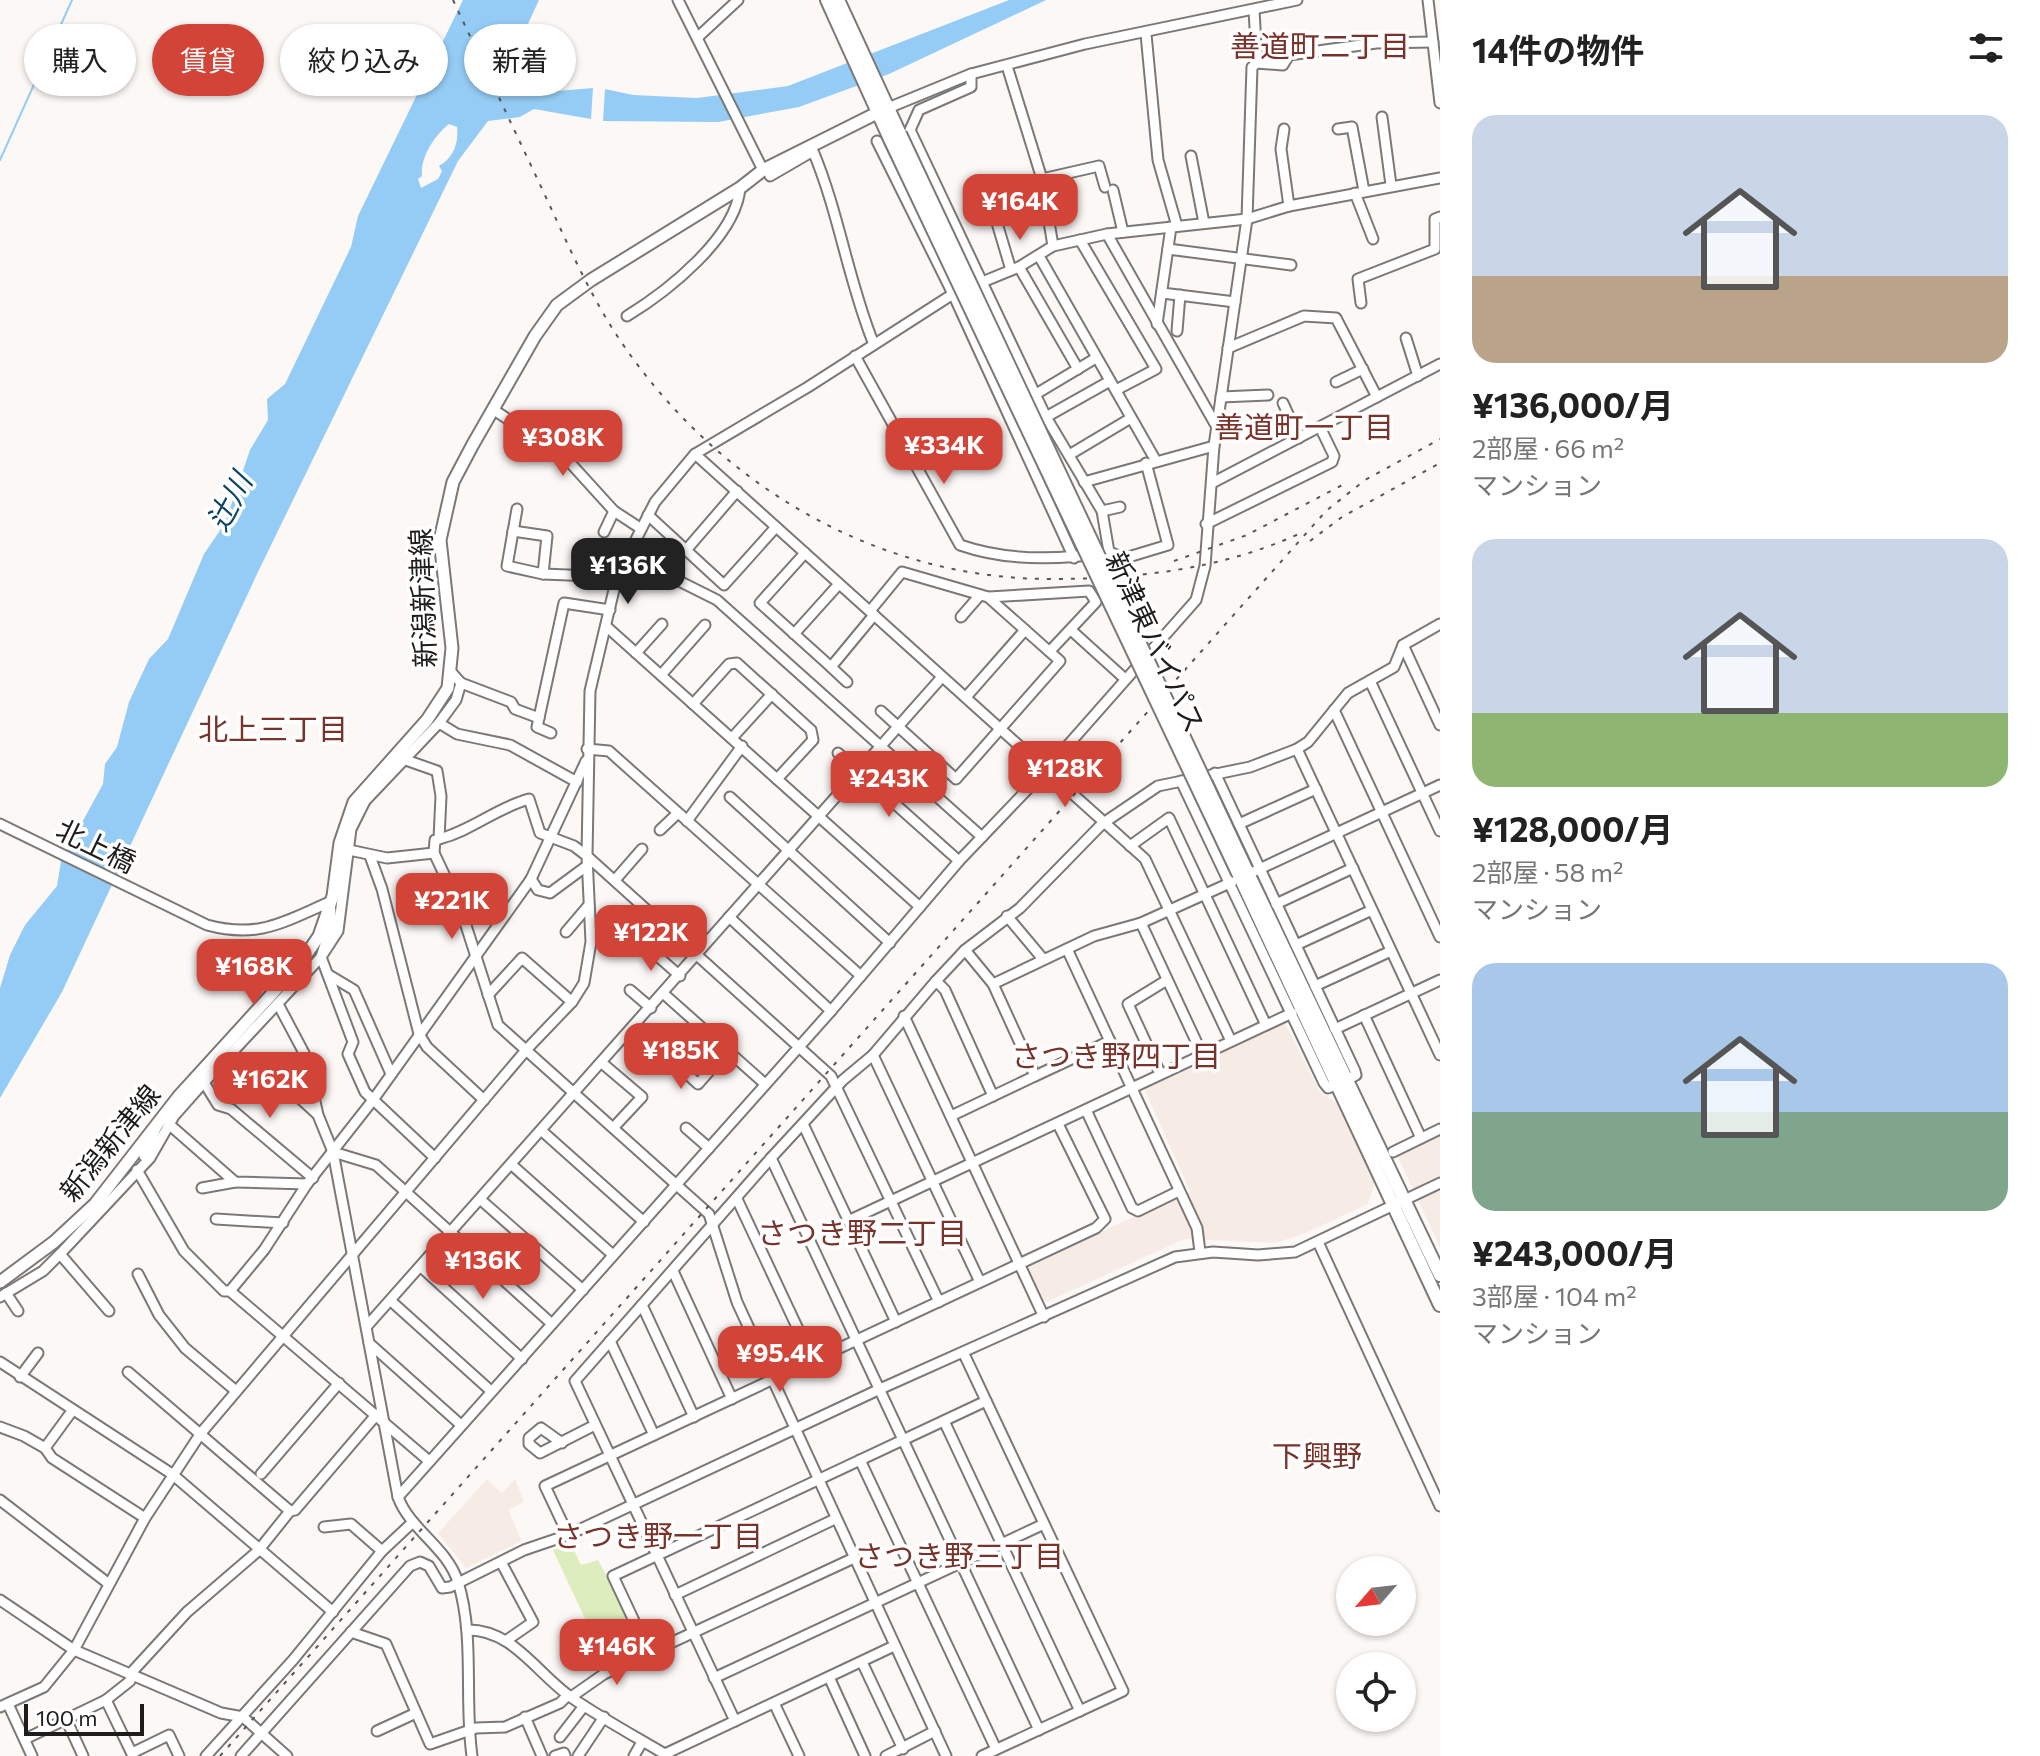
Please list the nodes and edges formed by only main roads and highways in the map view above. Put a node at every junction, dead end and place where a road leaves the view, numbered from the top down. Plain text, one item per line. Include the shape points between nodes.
1 (827, 0) edge
2 (838, 0) edge
3 (852, 44) junction
4 (883, 111) junction
5 (1398, 1203) junction
6 (1440, 1275) edge
7 (2, 1291) edge
8 (1440, 1305) edge

1 - 3 highway
2 - 3 highway
3 - 4 highway, 新津東バイパス
4 - 5 highway, 新津東バイパス, bridge via 889,138
4 - 7 main road, 新潟新津線 via 765,169 557,305 453,482 443,519 441,560 452,673 442,701 354,802 319,936 157,1123 95,1204
5 - 6 highway, 新津東バイパス
5 - 8 highway, 新津東バイパス

